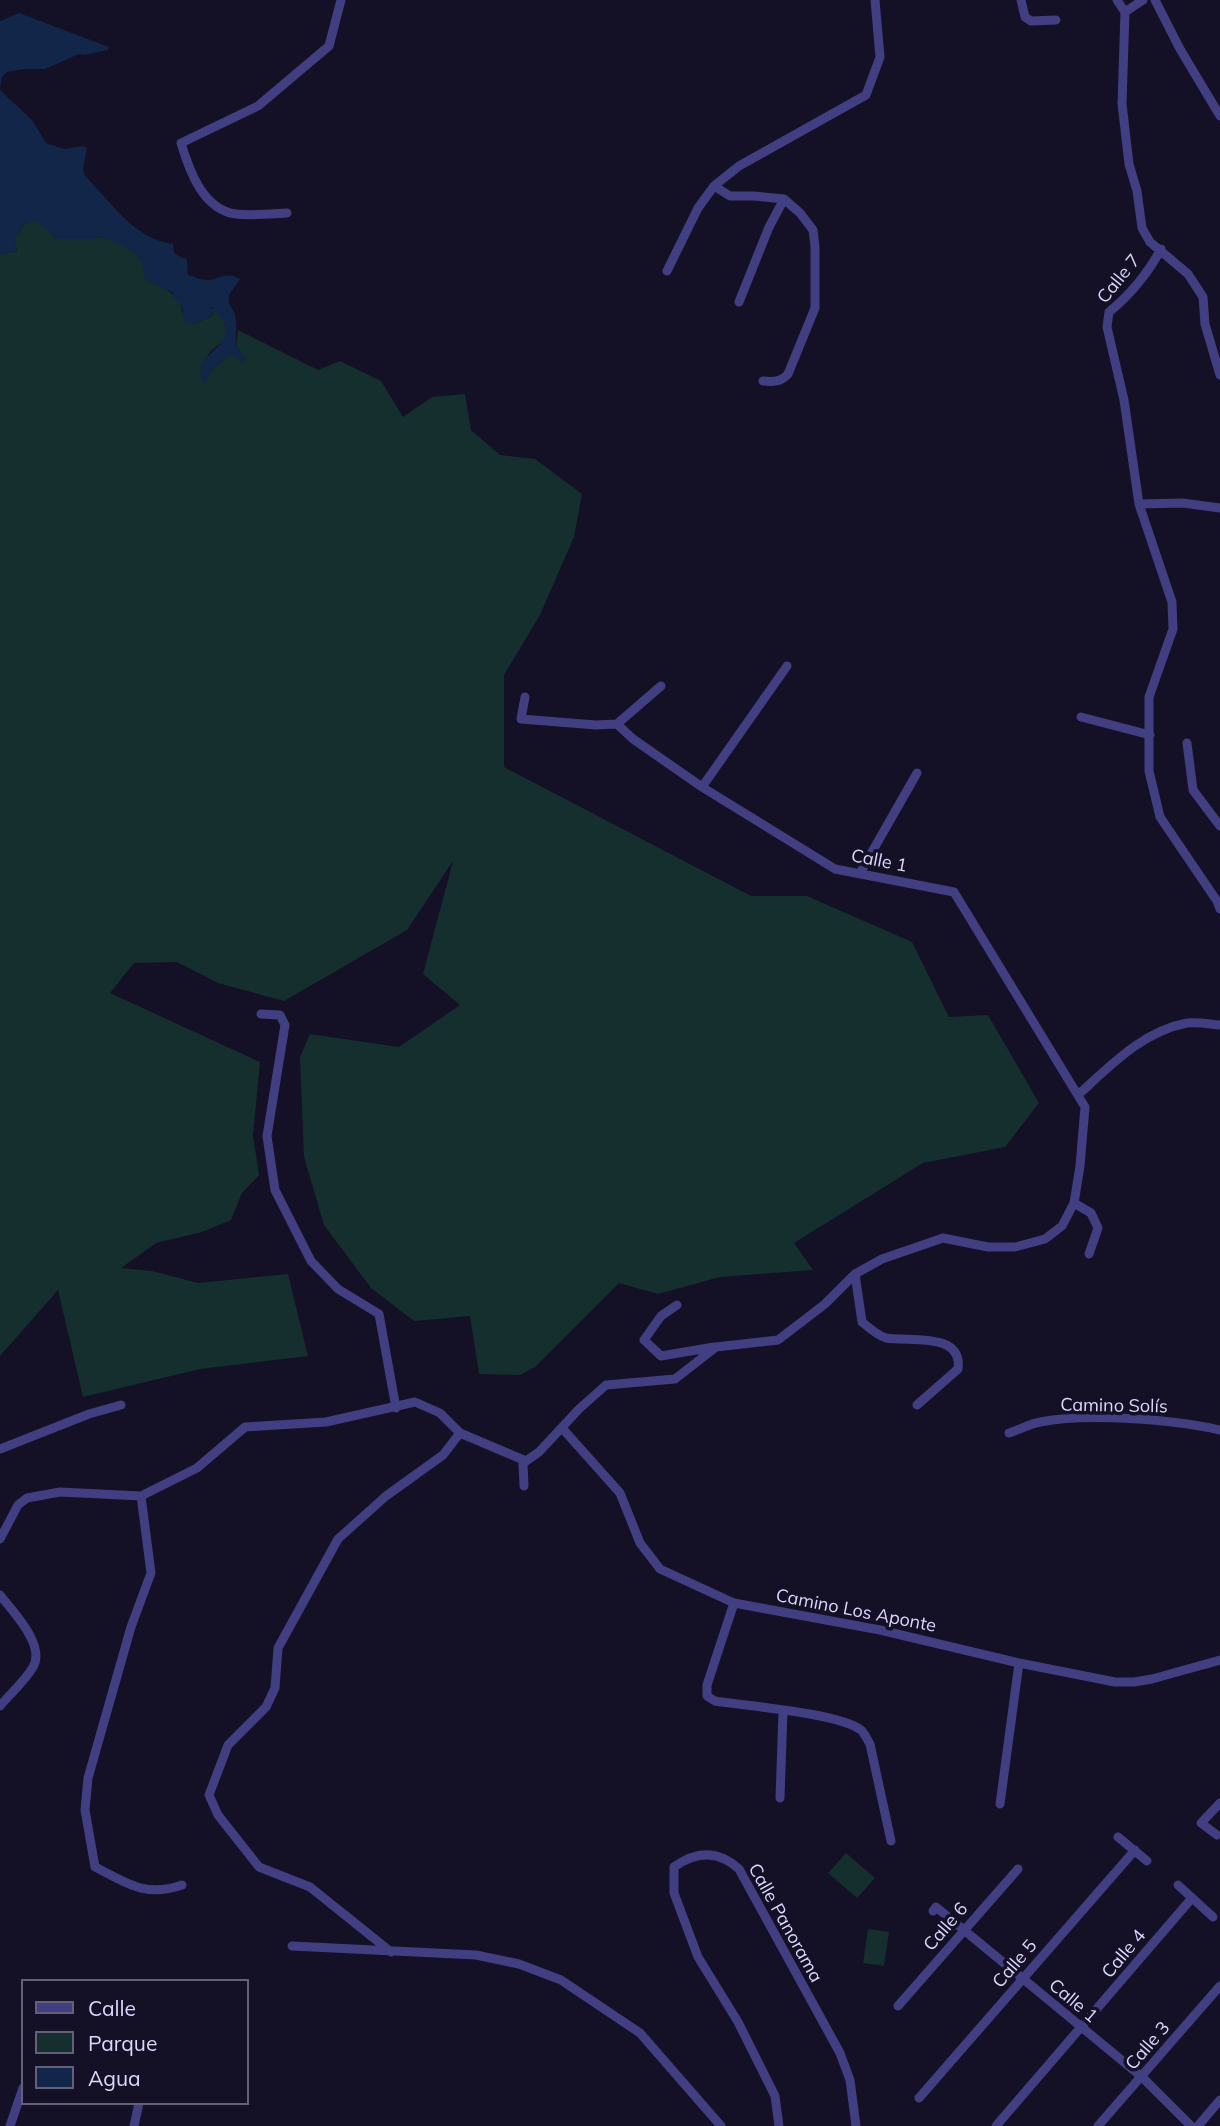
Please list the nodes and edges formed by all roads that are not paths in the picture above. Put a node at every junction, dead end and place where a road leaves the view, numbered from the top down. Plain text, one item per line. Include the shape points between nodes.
1 (341, 0) edge
2 (874, 0) edge
3 (1021, 0) edge
4 (1117, 0) edge
5 (1143, 0) edge
6 (1155, 0) edge
7 (1125, 12) junction
8 (1056, 20) dead end
9 (1220, 116) edge
10 (714, 186) junction
11 (784, 199) junction
12 (287, 213) dead end
13 (1161, 249) junction
14 (667, 271) dead end
15 (739, 302) dead end
16 (1220, 374) edge
17 (763, 381) dead end
18 (1139, 504) junction
19 (1220, 508) edge
20 (787, 666) dead end
21 (662, 686) dead end
22 (525, 697) dead end
23 (1081, 717) dead end
24 (617, 724) junction
25 (1150, 735) junction
26 (1187, 743) dead end
27 (917, 773) dead end
28 (702, 787) junction
29 (1220, 826) edge
30 (860, 873) junction
31 (1220, 909) edge
32 (261, 1014) dead end
33 (1220, 1025) edge
34 (1078, 1095) junction
35 (1074, 1203) junction
36 (1088, 1254) dead end
37 (855, 1274) junction
38 (677, 1304) dead end
39 (716, 1347) junction
40 (121, 1405) dead end
41 (918, 1405) dead end
42 (396, 1408) junction
43 (562, 1428) junction
44 (1220, 1430) edge
45 (460, 1433) junction
46 (1009, 1433) dead end
47 (0, 1449) edge
48 (526, 1461) junction
49 (524, 1486) dead end
50 (141, 1496) junction
51 (0, 1539) edge
52 (0, 1595) edge
53 (734, 1603) junction
54 (1220, 1660) edge
55 (1019, 1663) junction
56 (0, 1706) edge
57 (783, 1711) junction
58 (780, 1798) dead end
59 (1220, 1803) edge
60 (1000, 1804) dead end
61 (1217, 1835) dead end
62 (1118, 1837) dead end
63 (891, 1841) dead end
64 (1135, 1850) junction
65 (1147, 1861) dead end
66 (1018, 1869) dead end
67 (182, 1885) dead end
68 (1178, 1885) dead end
69 (1192, 1898) junction
70 (933, 1911) dead end
71 (1213, 1917) dead end
72 (965, 1931) junction
73 (292, 1946) dead end
74 (391, 1952) junction
75 (1023, 1979) junction
76 (1220, 1986) edge
77 (898, 2006) dead end
78 (1082, 2028) junction
79 (1142, 2077) junction
80 (21, 2094) edge
81 (919, 2098) dead end
82 (1220, 2100) edge
83 (139, 2105) edge
84 (10, 2126) edge
85 (134, 2126) edge
86 (721, 2126) edge
87 (779, 2126) edge
88 (856, 2126) edge
89 (996, 2126) edge
90 (1098, 2126) edge
91 (1191, 2126) edge
92 (1198, 2126) edge

1 - 12 street via 329,46 258,106 181,143 190,174 216,207 234,214
2 - 10 street via 880,57 866,95 739,166
3 - 8 street via 1025,17 1031,21
4 - 7 street
5 - 7 street
6 - 9 street
7 - 13 street, Calle 7 via 1125,135 1142,228
10 - 11 street via 730,197
10 - 14 street
11 - 15 street
11 - 17 street via 813,230 815,308 784,379
13 - 16 street via 1188,274 1203,297 1205,324
13 - 18 street, Calle 7 via 1123,302 1109,312 1107,327 1120,373
18 - 19 street
18 - 25 street, Calle 7 via 1172,602 1173,629 1149,697
20 - 28 street
21 - 24 street
22 - 24 street via 521,719
23 - 25 street
24 - 28 street, Calle 1
25 - 31 street, Calle 7 via 1149,771 1160,817
26 - 29 street via 1193,790
27 - 30 street
28 - 30 street, Calle 1 via 835,869
30 - 34 street, Calle 1 via 954,891
32 - 42 street via 280,1015 285,1025 267,1136 275,1190 311,1261 338,1289 379,1314
33 - 34 street via 1190,1023 1157,1031
34 - 35 street via 1085,1108
35 - 36 street via 1091,1213 1098,1228
35 - 37 street via 1062,1226 1045,1239 1015,1247 988,1247 943,1238
37 - 39 street via 778,1340
37 - 41 street via 862,1322 882,1337 940,1342 960,1358 958,1369
38 - 39 street via 661,1315 644,1340 661,1356
39 - 43 street via 676,1379 606,1385
40 - 47 street
42 - 45 street via 415,1402 440,1413
42 - 50 street via 326,1422 244,1427 197,1468
43 - 48 street
43 - 53 street, Camino Los Aponte via 620,1493 640,1543 660,1569
44 - 46 street, Camino Solís via 1064,1418
45 - 48 street
45 - 74 street via 443,1455 386,1496 338,1539 278,1648 275,1688 266,1707 228,1745 209,1795 218,1815 259,1867 310,1887
48 - 49 street
50 - 51 street via 60,1492 27,1498 18,1505
50 - 67 street via 151,1573 88,1778 85,1810 95,1867 138,1889 165,1891
52 - 56 street via 36,1648 34,1666
53 - 55 street, Camino Los Aponte via 880,1630
53 - 57 street via 707,1696
54 - 55 street, Camino Los Aponte via 1134,1682
55 - 60 street
57 - 58 street
57 - 63 street via 822,1716 863,1732 870,1744
59 - 61 street via 1201,1823
62 - 64 street
64 - 65 street
64 - 75 street, Calle 5
66 - 72 street, Calle 6
68 - 69 street
69 - 71 street
69 - 78 street, Calle 4
70 - 72 street, Calle 1 via 936,1907
72 - 75 street, Calle 1
72 - 77 street, Calle 6
73 - 74 street
74 - 86 street via 477,1955 561,1980 640,2033
75 - 78 street, Calle 1
75 - 81 street, Calle 5
76 - 79 street, Calle 3
78 - 79 street, Calle 1
78 - 89 street, Calle 4
79 - 90 street, Calle 3
79 - 91 street, Calle 1
80 - 84 street
82 - 92 street
83 - 85 street
87 - 88 street, Calle Panorama via 775,2096 698,1957 674,1893 674,1867 688,1857 720,1856 739,1869 840,2053 850,2080

